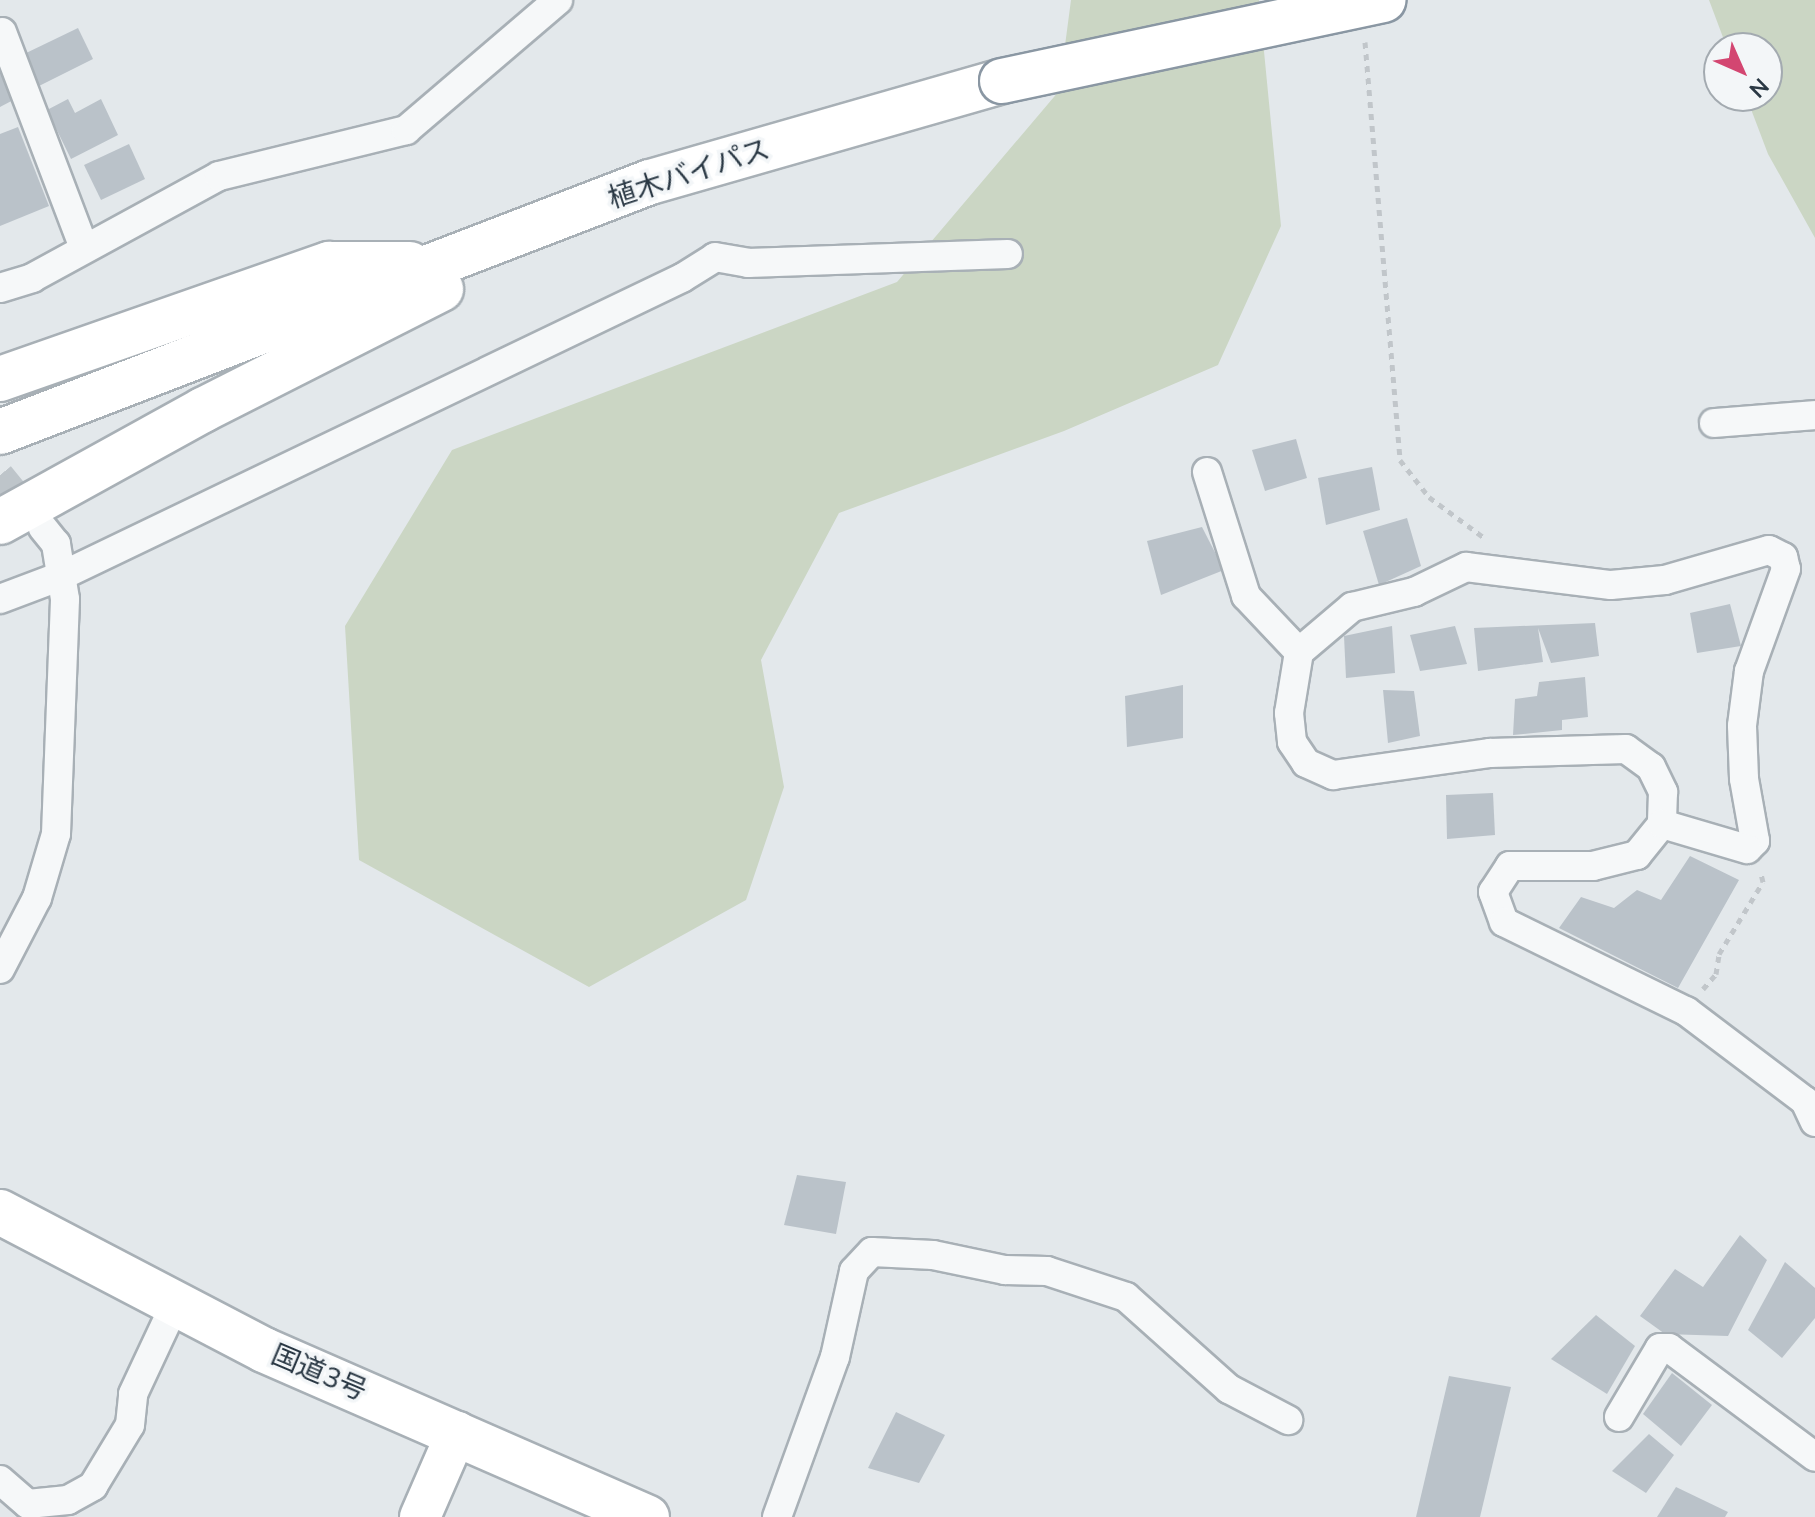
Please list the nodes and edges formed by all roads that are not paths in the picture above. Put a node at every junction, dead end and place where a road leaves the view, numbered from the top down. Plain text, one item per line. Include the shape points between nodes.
1 (558, 0) edge
2 (1374, 16) edge
3 (2, 32) dead end
4 (650, 182) junction
5 (84, 248) junction
6 (1008, 254) dead end
7 (438, 263) junction
8 (0, 288) edge
9 (0, 379) edge
10 (1815, 415) edge
11 (1714, 423) dead end
12 (6, 430) edge
13 (1207, 472) dead end
14 (0, 522) edge
15 (43, 528) tunnel mouth
16 (61, 576) junction
17 (0, 599) edge
18 (1299, 652) junction
19 (1662, 824) junction
20 (0, 969) edge
21 (1815, 1122) edge
22 (0, 1212) edge
23 (176, 1302) junction
24 (1619, 1417) dead end
25 (1288, 1420) dead end
26 (457, 1432) junction
27 (1815, 1457) edge
28 (0, 1480) edge
29 (420, 1517) edge
30 (647, 1517) edge
31 (777, 1517) edge

1 - 5 street via 406,130 219,176
2 - 4 highway, 植木バイパス, bridge via 1002,81
3 - 5 street
4 - 7 highway, 植木バイパス
4 - 14 highway via 203,410
5 - 8 street via 32,278
6 - 16 street via 748,263 715,257 682,278
7 - 9 highway via 329,264
7 - 12 highway, 植木バイパス
10 - 11 street
13 - 18 street via 1246,596
15 - 16 street via 56,544
16 - 17 street
16 - 20 street via 65,599 56,834 37,898
18 - 19 street via 1289,713 1292,742 1306,763 1333,775 1490,753 1626,749 1651,767 1663,792
18 - 19 street via 1352,607 1414,592 1466,567 1611,585 1665,580 1769,550 1783,557 1786,569 1749,671 1742,726 1755,841 1747,849
19 - 21 street via 1637,855 1593,866 1510,866 1493,892 1504,922 1686,1011 1805,1101
22 - 23 highway, 国道3号
23 - 26 highway, 国道3号 via 264,1350
23 - 28 street via 133,1394 130,1425 93,1486 68,1500 28,1504
24 - 27 street via 1660,1348 1669,1348
25 - 31 street via 1229,1389 1126,1297 1047,1271 872,1252 854,1271 835,1357
26 - 29 main road
26 - 30 highway, 国道3号

